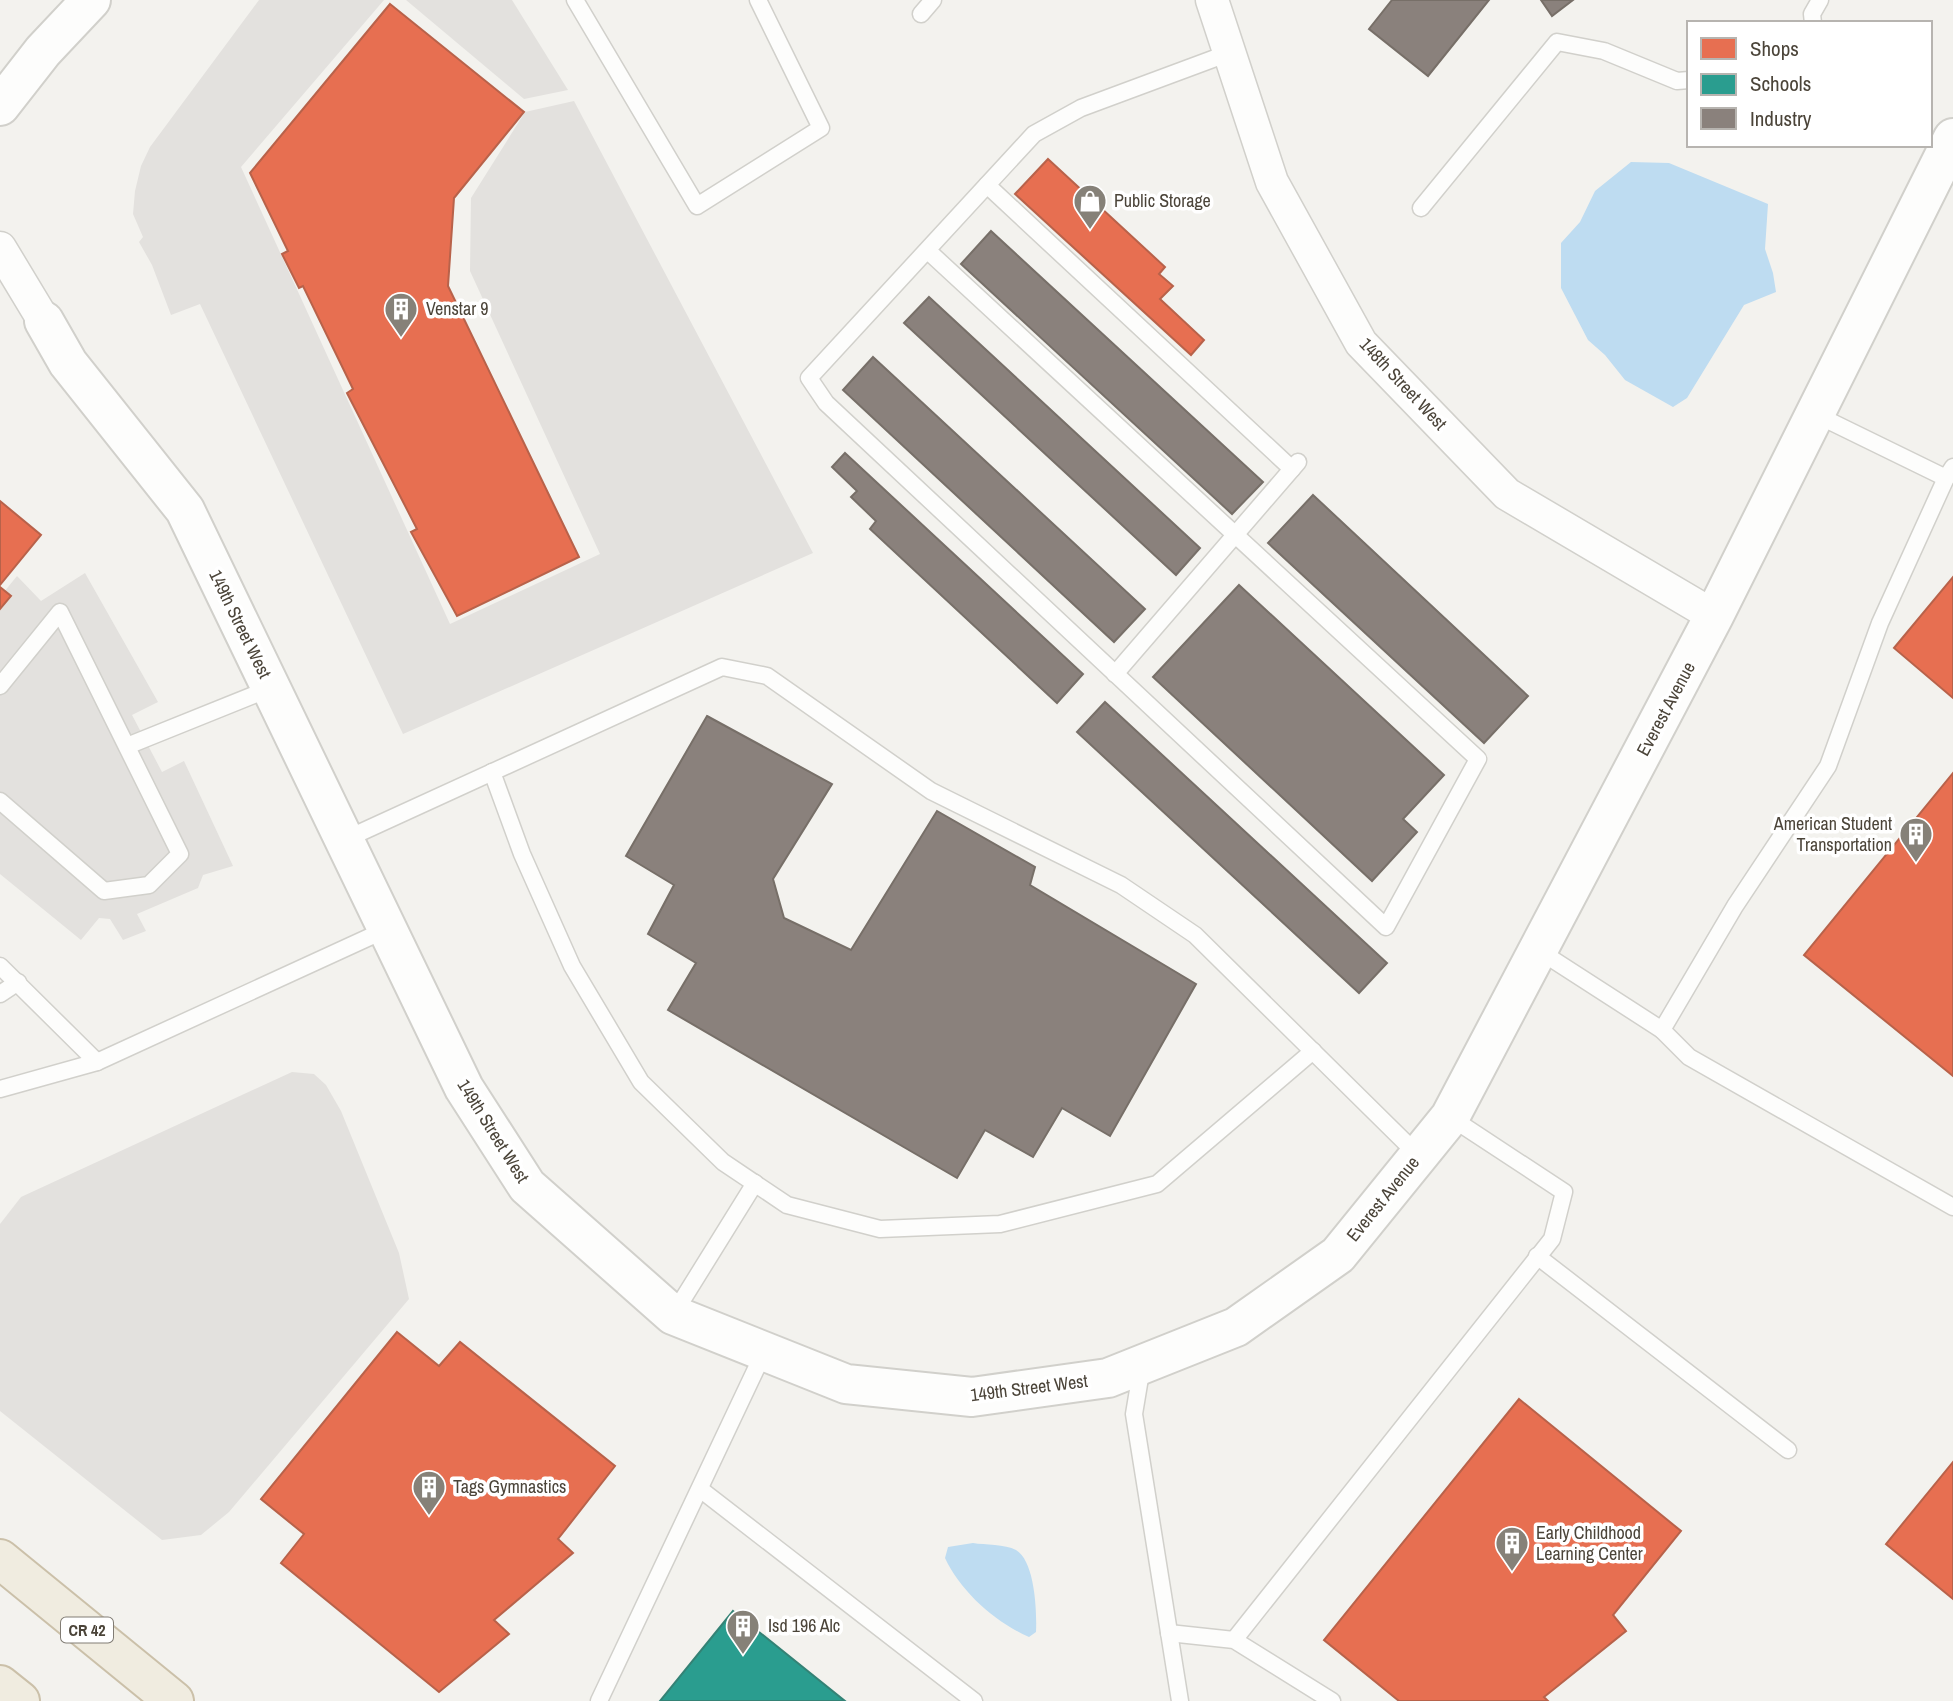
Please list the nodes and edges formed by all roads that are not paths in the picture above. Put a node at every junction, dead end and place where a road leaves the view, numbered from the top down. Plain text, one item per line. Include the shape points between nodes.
1 (91, 0) edge
2 (758, 0) edge
3 (933, 0) edge
4 (1212, 0) edge
5 (1820, 0) edge
6 (582, 2) edge
7 (921, 14) dead end
8 (1813, 21) edge
9 (1229, 53) junction
10 (1687, 80) edge
11 (0, 106) edge
12 (1942, 147) edge
13 (987, 185) junction
14 (1421, 208) dead end
15 (0, 248) edge
16 (927, 250) junction
17 (0, 295) edge
18 (44, 321) junction
19 (1815, 414) junction
20 (1949, 472) edge
21 (1234, 536) junction
22 (1714, 616) junction
23 (1115, 674) junction
24 (0, 686) edge
25 (271, 688) junction
26 (127, 746) junction
27 (492, 772) junction
28 (0, 800) edge
29 (344, 840) junction
30 (387, 929) junction
31 (1538, 950) junction
32 (0, 966) edge
33 (18, 982) junction
34 (0, 994) edge
35 (1662, 1030) junction
36 (1313, 1051) junction
37 (97, 1062) junction
38 (0, 1089) edge
39 (1450, 1117) junction
40 (1419, 1156) junction
41 (755, 1183) junction
42 (1953, 1207) edge
43 (1338, 1255) joint
44 (1538, 1256) junction
45 (673, 1315) junction
46 (764, 1351) junction
47 (1143, 1364) junction
48 (1788, 1450) dead end
49 (700, 1489) junction
50 (0, 1559) edge
51 (1169, 1633) junction
52 (1234, 1640) junction
53 (0, 1685) edge
54 (20, 1701) edge
55 (174, 1701) edge
56 (599, 1701) edge
57 (974, 1701) edge
58 (1180, 1701) edge
59 (1332, 1701) edge

1 - 11 street
2 - 6 lane via 821,128 697,206
3 - 7 lane
4 - 9 street, 148th Street West
5 - 8 lane
9 - 13 lane via 1081,108 1034,134
9 - 22 street, 148th Street West via 1272,182 1361,343 1507,494
10 - 14 lane via 1604,51 1557,43
12 - 19 street, Everest Avenue
13 - 16 lane
13 - 21 lane via 1295,466
15 - 18 street
16 - 21 lane
16 - 23 lane via 809,378 826,403
17 - 18 street
18 - 25 street, 149th Street West via 68,363 185,510
19 - 20 lane
19 - 22 street, Everest Avenue
20 - 35 lane via 1880,623 1828,766 1735,906
21 - 23 lane
21 - 23 lane via 1478,759 1386,927
22 - 31 street, Everest Avenue
24 - 26 lane via 60,611
25 - 26 lane
25 - 29 street, 149th Street West
26 - 28 lane via 180,854 149,885 104,891
27 - 29 lane
27 - 36 lane via 722,667 767,676 931,791 1121,885 1195,935
27 - 41 lane via 522,854 572,966 641,1082 723,1162
29 - 30 street, 149th Street West
30 - 37 lane
30 - 45 street, 149th Street West via 464,1087 527,1186
31 - 35 lane
31 - 39 street, Everest Avenue
32 - 33 lane
33 - 34 lane
33 - 37 lane
35 - 42 lane via 1689,1057
36 - 40 lane
36 - 41 lane via 1157,1184 1000,1224 880,1229 788,1205
37 - 38 lane
39 - 40 street, Everest Avenue
39 - 44 lane via 1564,1192 1552,1239
40 - 43 street, Everest Avenue
41 - 45 lane
43 - 47 street, 149th Street West via 1236,1327
44 - 48 lane
44 - 52 lane
45 - 46 street, 149th Street West
46 - 47 street, 149th Street West via 846,1384 972,1397 1108,1378
46 - 49 lane
47 - 51 lane via 1134,1414
49 - 56 lane
49 - 57 lane
50 - 55 highway, CR 42
51 - 52 lane
51 - 58 lane
52 - 59 lane
53 - 54 highway

